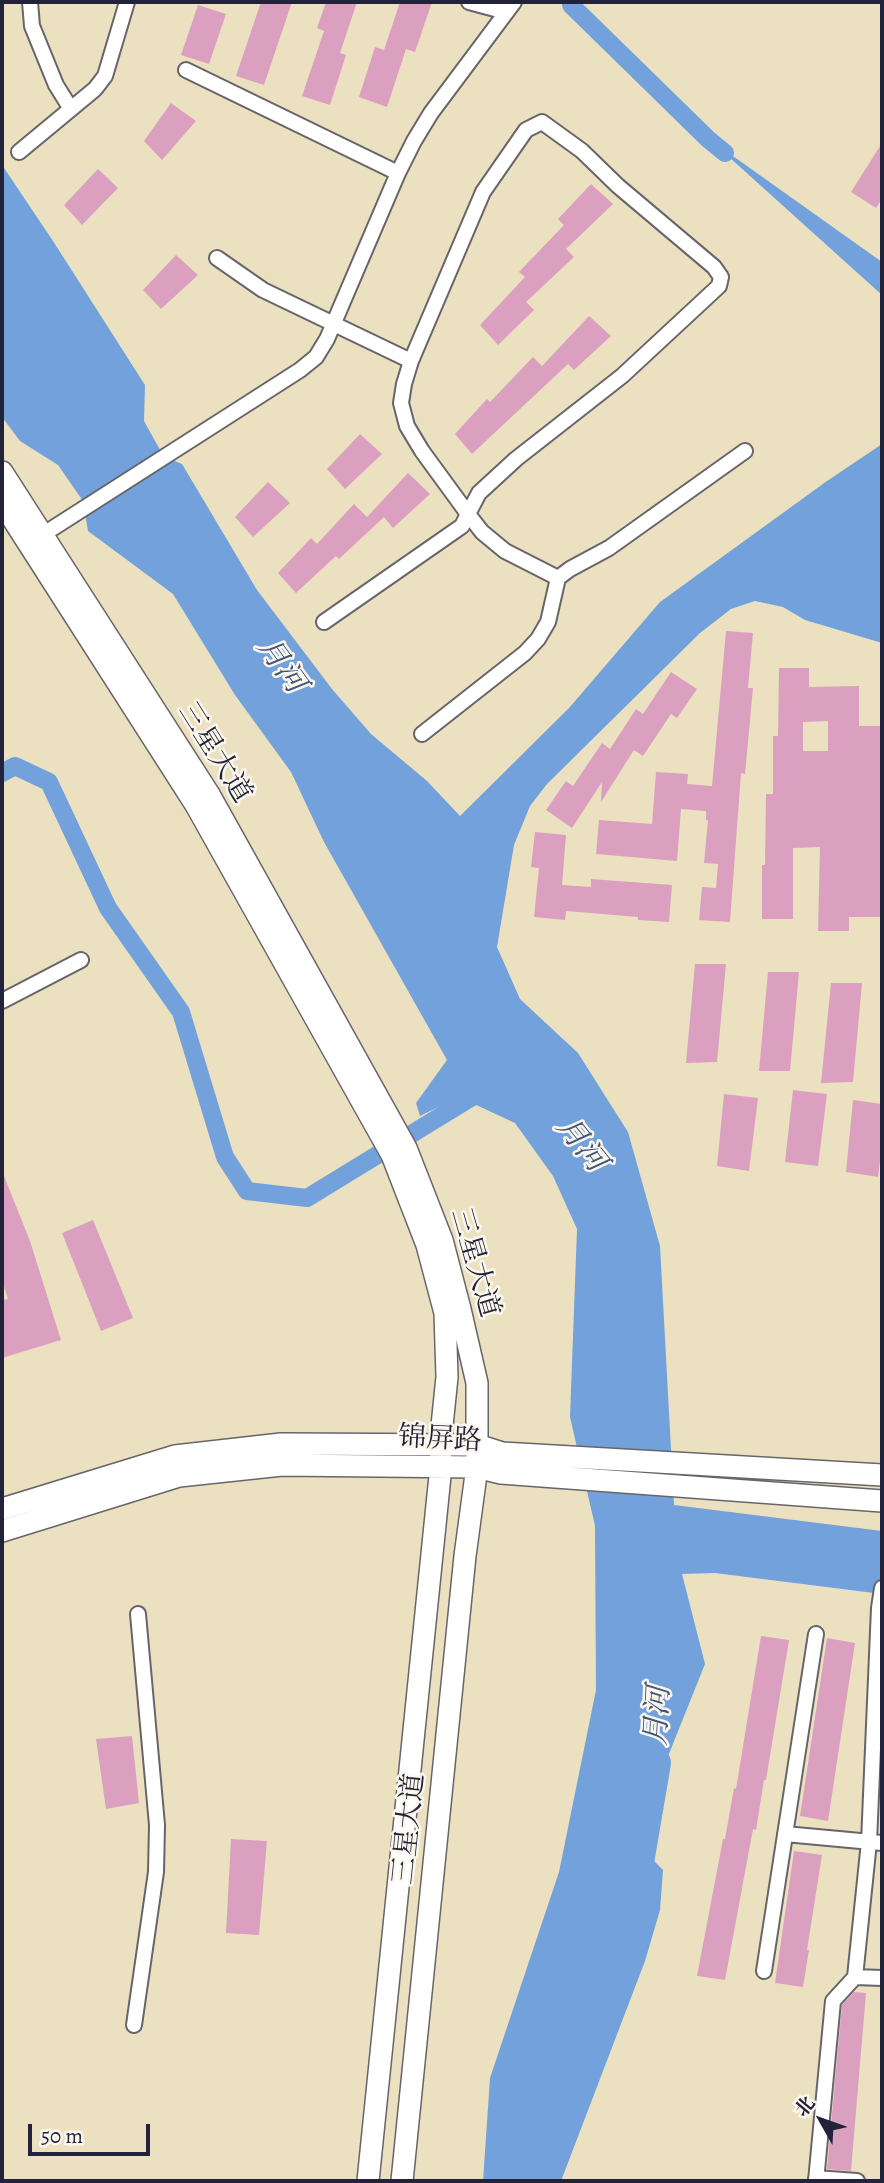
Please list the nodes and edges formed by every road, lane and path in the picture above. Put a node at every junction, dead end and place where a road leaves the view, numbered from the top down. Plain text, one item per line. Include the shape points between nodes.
1 (30, 2) edge
2 (127, 2) edge
3 (469, 2) edge
4 (510, 7) edge
5 (186, 70) dead end
6 (71, 109) junction
7 (19, 152) dead end
8 (398, 173) junction
9 (217, 258) dead end
10 (334, 324) junction
11 (411, 361) junction
12 (745, 451) dead end
13 (2, 472) edge
14 (2, 502) edge
15 (468, 514) junction
16 (35, 539) junction
17 (558, 578) junction
18 (324, 622) dead end
19 (422, 734) dead end
20 (80, 960) dead end
21 (2, 1001) edge
22 (396, 1146) junction
23 (477, 1445) junction
24 (440, 1455) junction
25 (477, 1467) junction
26 (882, 1475) edge
27 (882, 1502) edge
28 (2, 1509) edge
29 (2, 1531) edge
30 (882, 1588) edge
31 (138, 1614) dead end
32 (816, 1634) dead end
33 (785, 1834) junction
34 (875, 1842) edge
35 (764, 1971) dead end
36 (855, 1977) junction
37 (882, 1978) edge
38 (134, 2025) dead end
39 (816, 2179) edge
40 (368, 2181) edge
41 (402, 2181) edge
42 (857, 2181) edge

1 - 6 street via 32,26
2 - 6 street via 105,76
3 - 4 street
4 - 8 street via 431,113
5 - 8 street
6 - 7 street
8 - 10 street
9 - 10 street via 263,290
10 - 11 street
10 - 16 street via 316,357 300,370
11 - 15 street via 401,404 407,426
11 - 15 street via 484,192 526,130 542,122 582,151 721,277 719,286 622,376 479,493
12 - 17 street via 609,548
13 - 16 street, 三星大道
14 - 16 street, 三星大道
15 - 17 street via 505,551
15 - 18 street via 462,526
16 - 22 street, 三星大道
17 - 19 street via 548,622 538,639
20 - 21 street
22 - 23 street, 三星大道 via 442,1240 477,1383
22 - 24 street, 三星大道 via 445,1313 447,1377
23 - 24 street, 锦屏路
23 - 25 street, 三星大道
23 - 26 street, 锦屏路 via 502,1453
24 - 25 street, 锦屏路
24 - 28 street, 锦屏路 via 281,1444 175,1455
24 - 29 street, 锦屏路 via 179,1476
24 - 40 street, 三星大道
25 - 27 street, 锦屏路 via 501,1473
25 - 41 street, 三星大道
30 - 34 street
31 - 38 street via 157,1825 156,1872
32 - 33 street
33 - 34 street
33 - 35 street
34 - 36 street
36 - 37 street
36 - 39 street via 833,2001
39 - 42 street

